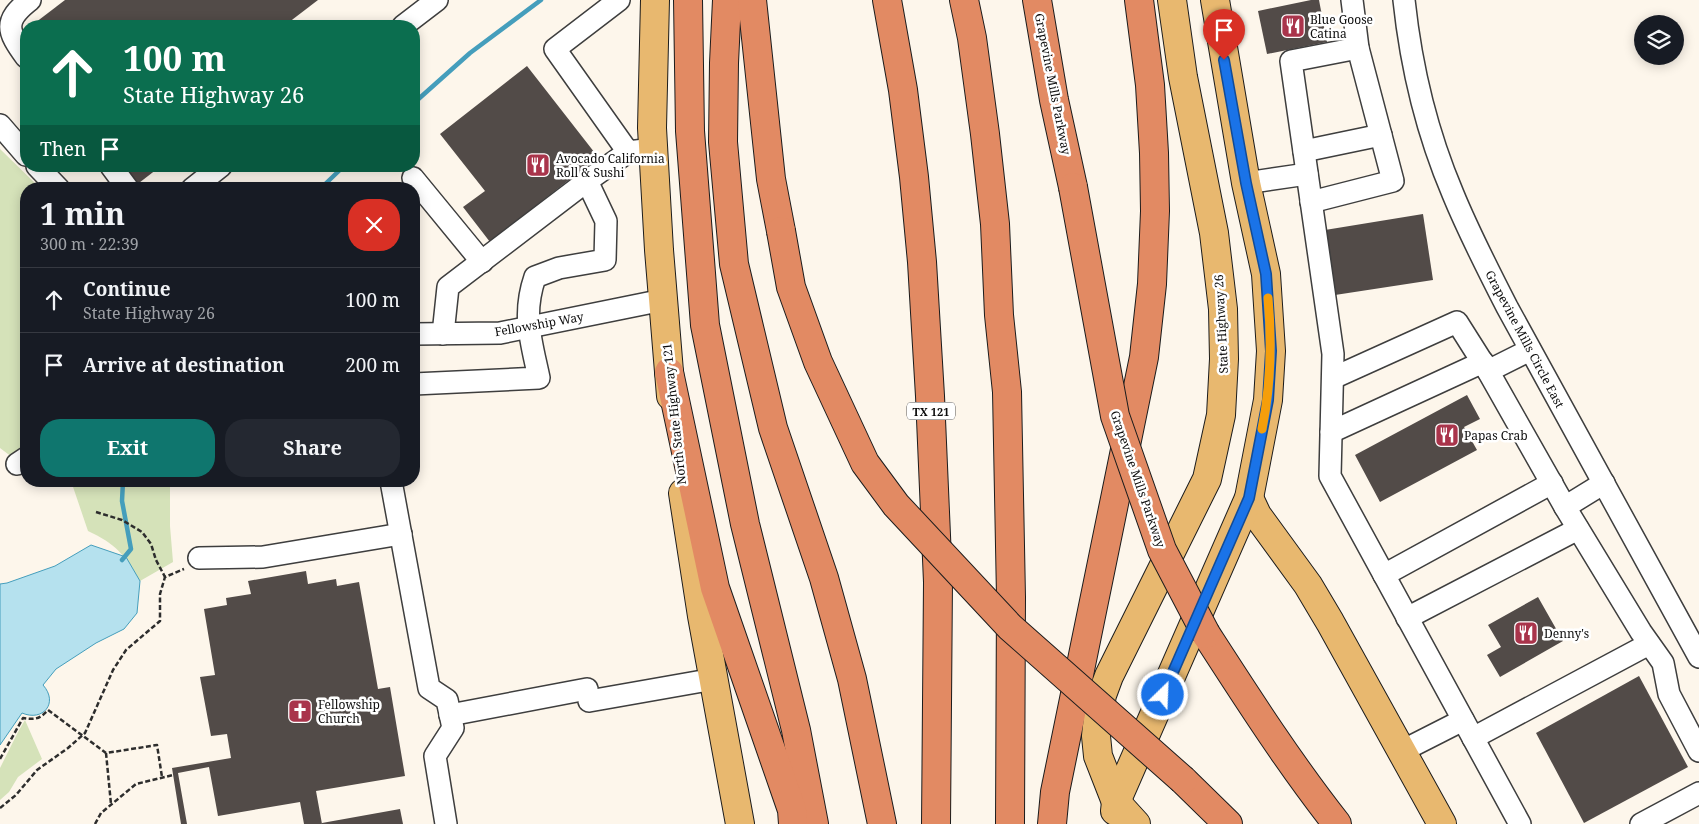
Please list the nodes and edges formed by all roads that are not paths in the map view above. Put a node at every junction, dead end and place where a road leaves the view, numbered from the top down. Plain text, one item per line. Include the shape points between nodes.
1 (30, 0) edge
2 (437, 0) edge
3 (619, 0) edge
4 (655, 0) edge
5 (688, 0) edge
6 (727, 0) edge
7 (752, 0) edge
8 (887, 0) edge
9 (964, 0) edge
10 (1037, 0) edge
11 (1139, 0) edge
12 (1172, 0) edge
13 (1215, 0) edge
14 (1352, 0) edge
15 (1404, 0) edge
16 (411, 20) edge
17 (20, 48) edge
18 (1358, 48) junction
19 (0, 125) edge
20 (1381, 135) junction
21 (20, 147) edge
22 (641, 150) junction
23 (1304, 151) junction
24 (43, 172) edge
25 (213, 172) edge
26 (1307, 174) junction
27 (413, 178) dead end
28 (52, 182) edge
29 (201, 182) edge
30 (416, 182) edge
31 (587, 182) junction
32 (1246, 183) junction
33 (420, 187) edge
34 (1311, 202) junction
35 (482, 262) junction
36 (663, 300) junction
37 (528, 327) junction
38 (420, 334) edge
39 (443, 334) junction
40 (1530, 350) junction
41 (1485, 367) junction
42 (669, 372) junction
43 (1333, 378) junction
44 (420, 384) edge
45 (1331, 432) junction
46 (1552, 483) junction
47 (1604, 483) junction
48 (393, 487) edge
49 (1249, 498) junction
50 (1565, 507) junction
51 (1578, 528) junction
52 (401, 534) junction
53 (200, 558) road end
54 (1384, 574) junction
55 (1407, 618) junction
56 (1649, 644) junction
57 (1699, 657) edge
58 (714, 679) junction
59 (450, 715) junction
60 (1463, 720) junction
61 (1473, 738) junction
62 (1402, 751) junction
63 (1699, 751) edge
64 (1183, 780) junction
65 (1699, 793) edge
66 (1115, 813) edge
67 (446, 824) edge
68 (740, 824) edge
69 (793, 824) edge
70 (814, 824) edge
71 (882, 824) edge
72 (936, 824) edge
73 (1010, 824) edge
74 (1052, 824) edge
75 (1136, 824) edge
76 (1207, 824) edge
77 (1228, 824) edge
78 (1337, 824) edge
79 (1442, 824) edge
80 (1520, 824) edge
81 (1641, 824) edge

1 - 17 street via 16,11 10,24 14,41
2 - 16 street
3 - 22 street via 555,49
4 - 22 main road, North State Highway 121 via 652,128
5 - 70 highway via 690,131 705,325 745,524 796,730
6 - 71 highway via 723,142 734,264 773,428 824,578 852,679
7 - 64 highway, bridge via 771,179 791,287 818,362 865,462 896,505 1010,628
8 - 72 highway, TX 121 via 908,129 923,271 938,582
9 - 73 highway via 972,38 995,224 1007,392 1011,597
10 - 78 highway, Grapevine Mills Parkway, bridge via 1115,416 1162,550 1206,634 1275,740
11 - 74 highway via 1150,86 1154,153 1156,211 1152,284 1144,357 1055,792
12 - 66 main road, State Highway 26 via 1183,77 1214,232 1223,309 1221,415 1207,479 1102,695 1096,736 1098,756
13 - 32 main road
14 - 18 street
15 - 40 street, Grapevine Mills Circle East via 1414,70 1450,187 1477,248
18 - 20 street
18 - 23 street via 1291,61
19 - 21 street
20 - 23 street
20 - 34 street via 1394,181
22 - 31 street
22 - 36 main road, North State Highway 121
23 - 26 street
24 - 28 street
25 - 29 street
26 - 32 street
26 - 34 street
27 - 30 street
31 - 35 street
31 - 37 street via 606,222 605,260 535,276 529,294
32 - 49 main road via 1266,274 1271,351 1268,400
33 - 35 street
34 - 43 street via 1333,354
35 - 39 street via 448,287
36 - 37 street, Fellowship Way
36 - 42 main road, North State Highway 121
37 - 39 street, Fellowship Way via 500,333
37 - 44 street via 539,378
38 - 39 street, Fellowship Way
40 - 41 street
40 - 47 street, Grapevine Mills Circle East
41 - 43 street via 1457,322
41 - 45 street
41 - 46 street
42 - 58 main road, North State Highway 121 via 679,468
42 - 69 highway via 716,588 792,810
43 - 45 street
45 - 54 street via 1330,476
46 - 50 street
46 - 54 street
47 - 50 street
47 - 57 street, Grapevine Mills Circle East
48 - 52 street
49 - 62 main road via 1312,593
49 - 66 main road
50 - 51 street
51 - 55 street
51 - 56 street
52 - 53 street via 263,557
52 - 59 street via 430,688 447,700
54 - 55 street
55 - 60 street
56 - 61 street
56 - 63 street via 1663,663 1668,694
58 - 59 street
58 - 68 main road, North State Highway 121
59 - 67 street via 453,728 435,756
60 - 61 street
60 - 62 street
61 - 80 street
62 - 79 main road
64 - 76 highway
64 - 77 highway
65 - 81 street
66 - 75 main road

